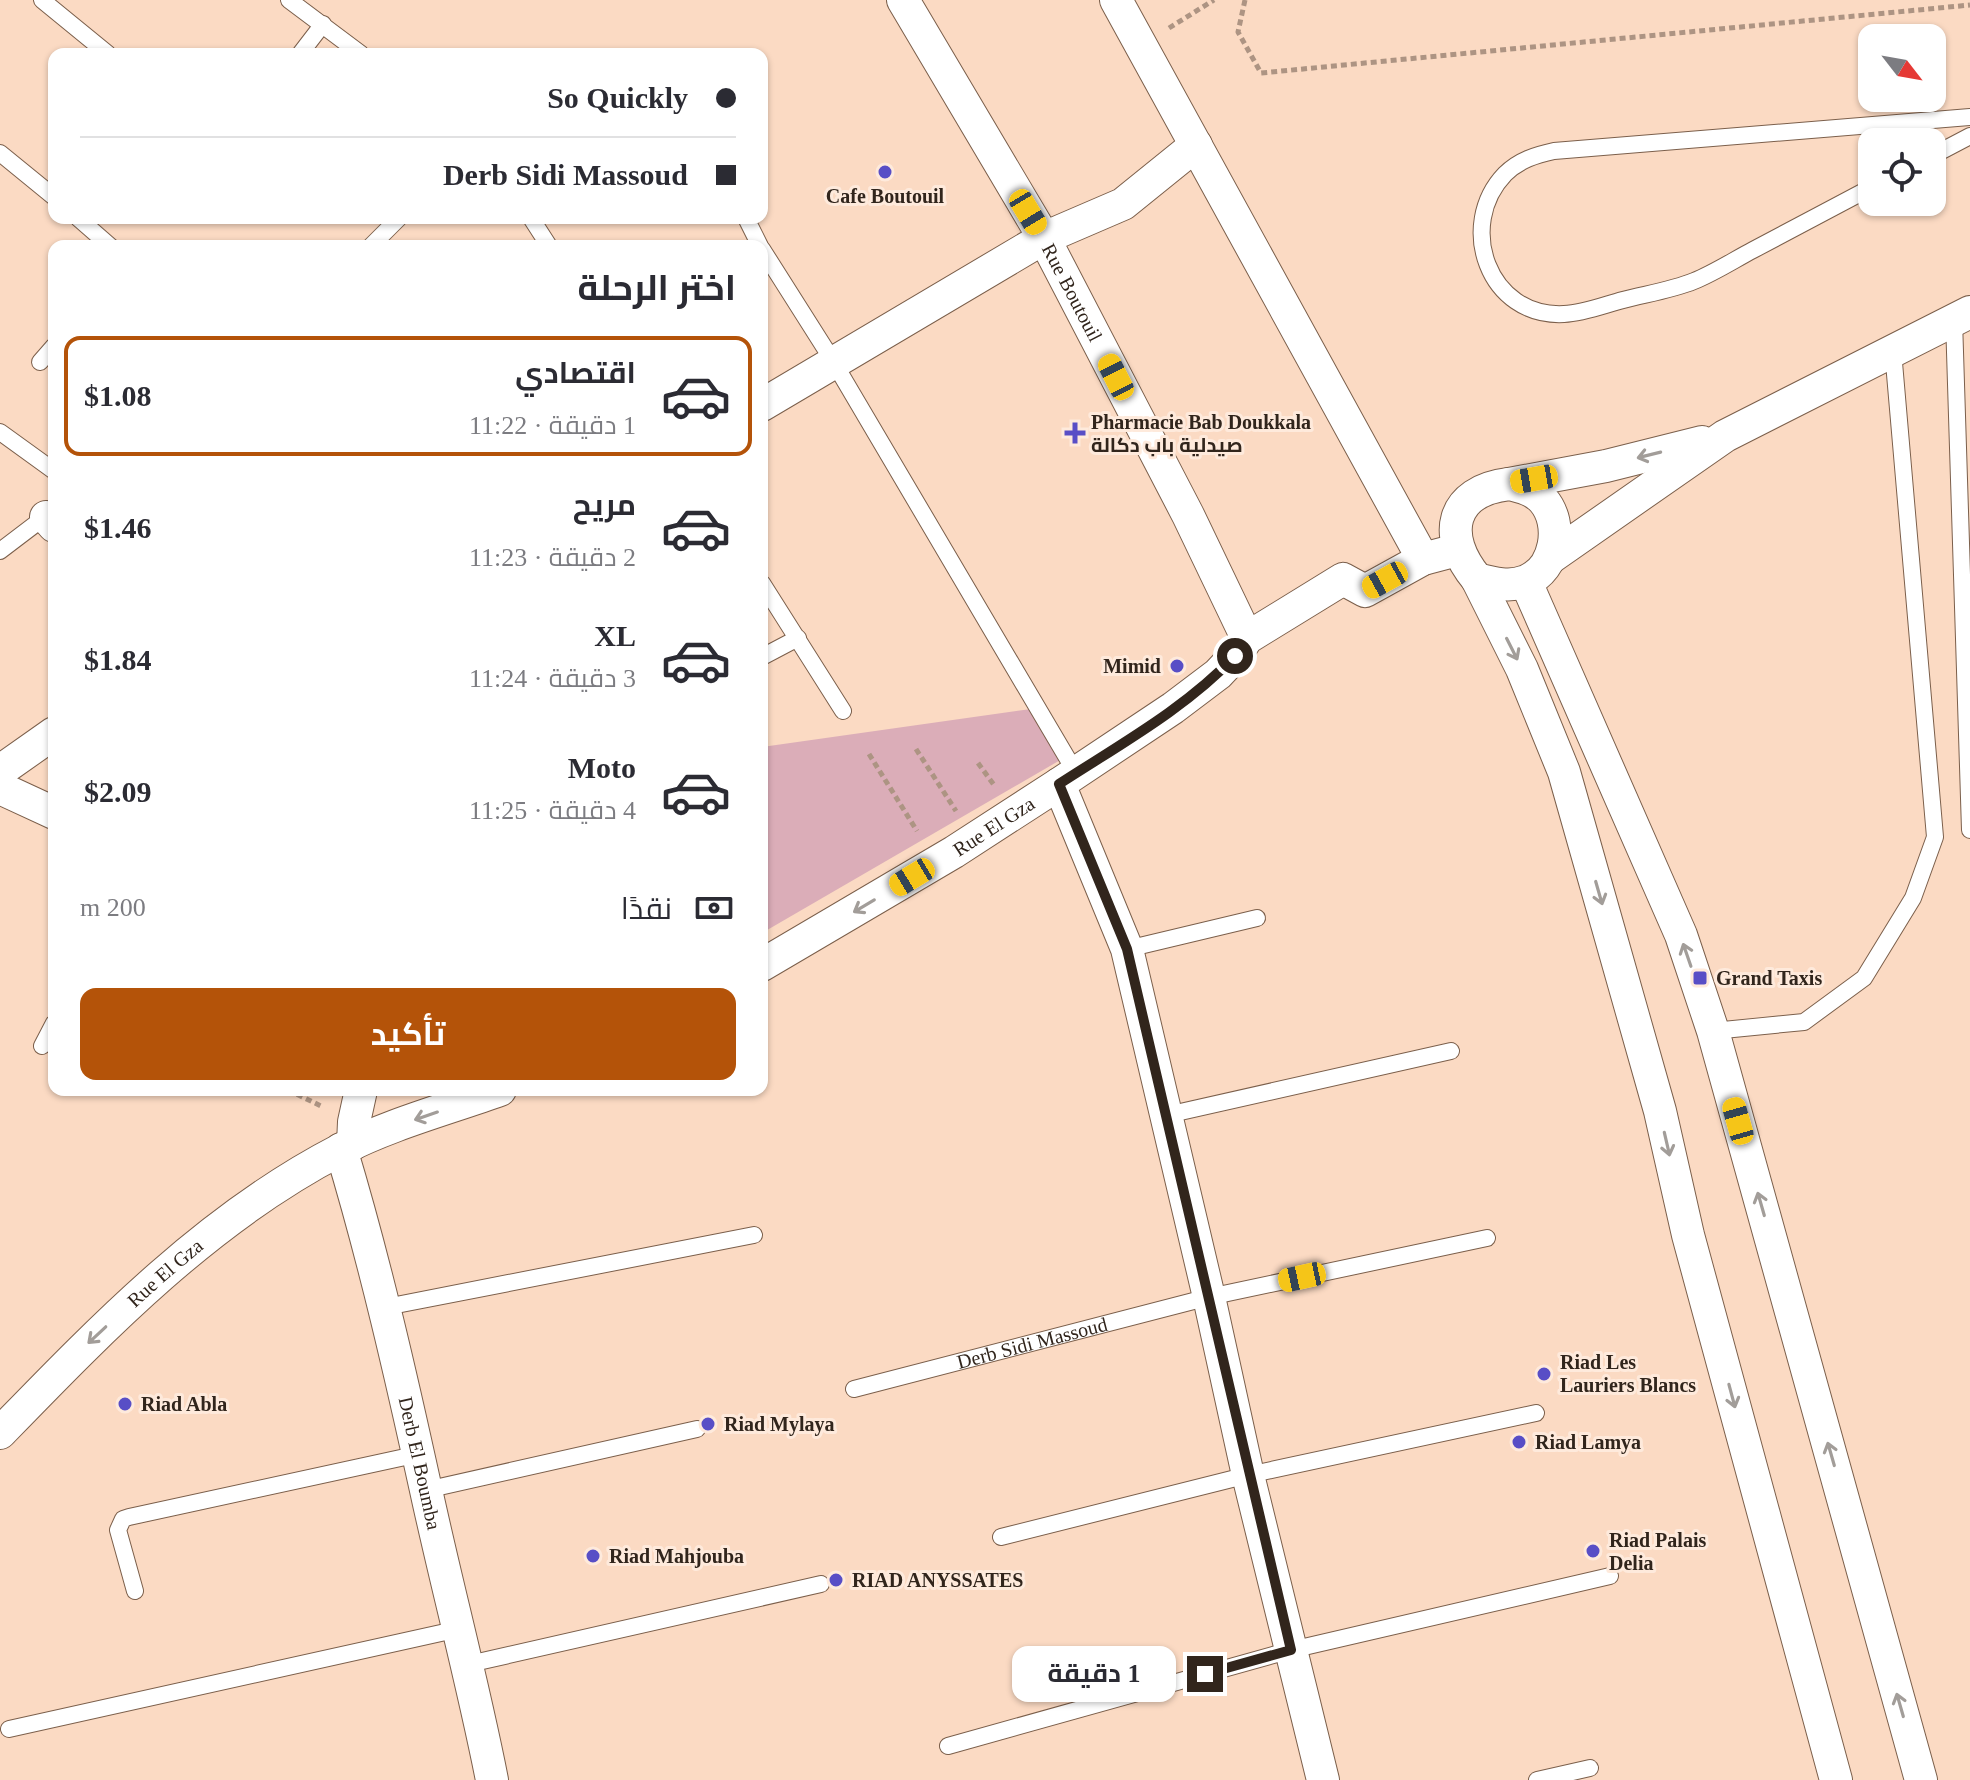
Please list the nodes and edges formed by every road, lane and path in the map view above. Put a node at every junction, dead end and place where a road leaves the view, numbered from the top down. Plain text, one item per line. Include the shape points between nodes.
1 (42, 0) edge
2 (289, 0) edge
3 (903, 0) edge
4 (1116, 0) edge
5 (1214, 0) edge
6 (1245, 0) edge
7 (1970, 5) edge
8 (1198, 9) dead end
9 (323, 24) junction
10 (101, 48) edge
11 (305, 48) edge
12 (353, 48) edge
13 (1970, 117) edge
14 (1970, 136) edge
15 (1196, 145) junction
16 (1946, 149) edge
17 (0, 153) edge
18 (48, 192) edge
19 (1858, 194) edge
20 (85, 224) edge
21 (393, 224) edge
22 (1044, 238) junction
23 (103, 240) edge
24 (377, 240) edge
25 (768, 259) edge
26 (1962, 316) edge
27 (1893, 351) junction
28 (48, 353) edge
29 (833, 361) junction
30 (40, 362) dead end
31 (768, 401) edge
32 (0, 432) edge
33 (1725, 436) junction
34 (48, 467) edge
35 (1509, 484) junction
36 (48, 520) edge
37 (1457, 550) junction
38 (0, 551) edge
39 (1550, 558) junction
40 (1423, 559) junction
41 (1477, 579) junction
42 (1526, 582) junction
43 (768, 592) edge
44 (798, 638) junction
45 (1247, 638) junction
46 (768, 654) edge
47 (843, 711) dead end
48 (48, 737) edge
49 (916, 749) dead end
50 (869, 754) dead end
51 (978, 763) dead end
52 (0, 771) edge
53 (1068, 778) junction
54 (0, 788) edge
55 (997, 789) dead end
56 (48, 810) edge
57 (957, 812) dead end
58 (1970, 830) edge
59 (936, 863) junction
60 (1257, 918) dead end
61 (1127, 949) junction
62 (768, 961) edge
63 (1713, 1031) junction
64 (48, 1034) edge
65 (42, 1046) dead end
66 (1451, 1051) dead end
67 (360, 1096) edge
68 (484, 1096) edge
69 (1167, 1115) junction
70 (347, 1147) junction
71 (754, 1235) dead end
72 (1487, 1238) dead end
73 (1209, 1297) junction
74 (386, 1307) junction
75 (854, 1389) dead end
76 (1536, 1413) dead end
77 (4, 1424) edge
78 (697, 1429) dead end
79 (419, 1454) junction
80 (1248, 1475) junction
81 (426, 1490) junction
82 (1001, 1537) dead end
83 (1610, 1576) dead end
84 (821, 1584) dead end
85 (135, 1591) dead end
86 (459, 1629) junction
87 (1291, 1650) junction
88 (469, 1664) junction
89 (9, 1729) dead end
90 (948, 1746) dead end
91 (1590, 1768) dead end
92 (492, 1780) edge
93 (1323, 1780) edge
94 (1537, 1780) edge
95 (1836, 1780) edge
96 (1921, 1780) edge

1 - 10 lane
2 - 9 lane
3 - 22 street, Rue Boutouil
4 - 15 street
5 - 8 path
6 - 7 path via 1238,32 1261,73
9 - 11 lane
9 - 12 lane
13 - 19 lane via 1529,157 1491,192 1482,217 1481,243 1487,266 1517,301 1562,314 1694,281
14 - 16 lane
15 - 22 street via 1123,204
15 - 40 street
17 - 18 lane
20 - 23 lane
21 - 24 lane
22 - 29 street
22 - 45 street, Rue Boutouil
25 - 29 lane
26 - 27 street
26 - 58 lane
27 - 33 street
27 - 63 lane via 1935,837 1913,898 1864,978 1804,1022
28 - 30 lane
29 - 31 street
29 - 53 lane
32 - 34 lane
33 -> 35 street
33 - 39 street
35 - 37 street via 1489,486 1472,496 1454,530
35 - 39 street via 1544,501 1556,539
36 - 38 lane
37 - 40 street, Rue El Gza
37 - 41 street
39 - 42 street
40 - 45 street, Rue El Gza via 1365,591 1343,579
41 - 42 street via 1501,585
41 -> 95 street via 1522,669 1564,772 1660,1111 1688,1235
63 -> 42 street via 1681,935
43 - 44 lane
44 - 46 lane
44 - 47 lane
45 - 53 street, Rue El Gza via 1218,674
48 - 52 street
49 - 57 path
50 - 59 path
51 - 55 path
53 - 59 street, Rue El Gza
53 - 61 street
54 - 56 street
59 -> 62 street, Rue El Gza
60 - 61 lane
61 - 69 street
96 -> 63 street
64 - 65 lane
66 - 69 lane
67 - 70 street
68 -> 70 street, Rue El Gza
69 - 73 street
70 - 74 street, Derb El Boumba
70 -> 77 street, Rue El Gza via 261,1195 198,1245
71 - 74 lane
72 - 73 lane, Derb Sidi Massoud
73 - 75 lane, Derb Sidi Massoud
73 - 80 street
74 - 79 street, Derb El Boumba
76 - 80 lane
78 - 81 lane
79 - 81 street, Derb El Boumba
79 - 85 lane via 123,1519 118,1530
80 - 82 lane
80 - 87 street
81 - 86 street, Derb El Boumba
83 - 87 lane
84 - 88 lane
86 - 88 street, Derb El Boumba
86 - 89 lane
87 - 90 lane
87 - 93 street
88 - 92 street, Derb El Boumba
91 - 94 lane

